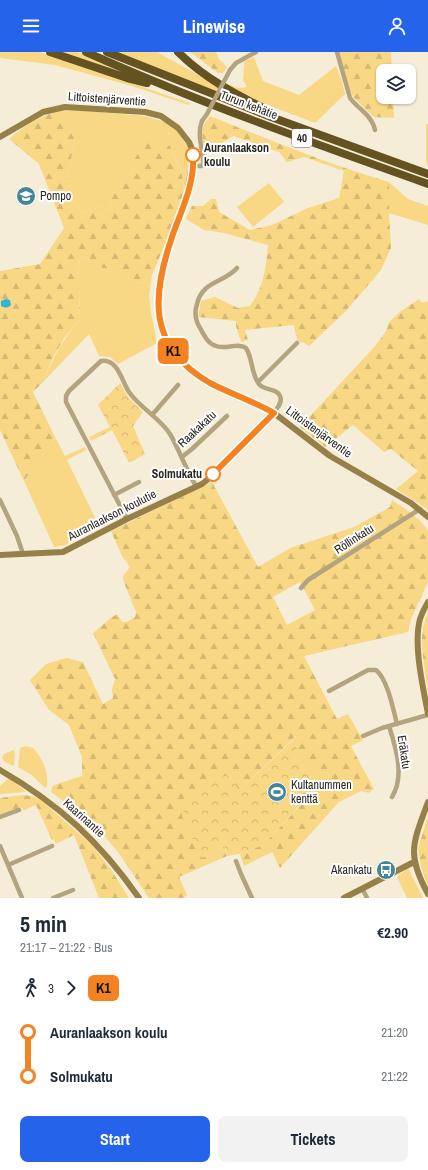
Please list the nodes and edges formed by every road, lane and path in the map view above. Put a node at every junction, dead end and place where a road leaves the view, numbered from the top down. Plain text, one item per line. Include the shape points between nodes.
1 (50, 52) edge
2 (86, 52) edge
3 (107, 52) edge
4 (178, 52) edge
5 (256, 52) edge
6 (337, 52) edge
7 (177, 91) junction
8 (309, 130) junction
9 (376, 130) dead end
10 (0, 137) edge
11 (192, 166) junction
12 (428, 174) edge
13 (428, 184) edge
14 (237, 268) dead end
15 (297, 343) dead end
16 (258, 382) junction
17 (178, 385) dead end
18 (274, 413) junction
19 (152, 415) junction
20 (226, 416) dead end
21 (182, 457) junction
22 (139, 482) dead end
23 (196, 486) junction
24 (114, 495) junction
25 (0, 500) edge
26 (420, 509) junction
27 (428, 517) edge
28 (126, 519) junction
29 (23, 554) junction
30 (0, 555) edge
31 (301, 588) dead end
32 (428, 602) edge
33 (329, 692) dead end
34 (428, 714) edge
35 (397, 724) junction
36 (389, 726) junction
37 (363, 736) dead end
38 (0, 770) edge
39 (392, 797) dead end
40 (428, 802) edge
41 (19, 810) dead end
42 (0, 817) edge
43 (0, 846) edge
44 (52, 846) dead end
45 (236, 860) dead end
46 (414, 862) junction
47 (8, 865) junction
48 (362, 888) junction
49 (73, 890) dead end
50 (428, 894) edge
51 (22, 898) edge
52 (53, 898) edge
53 (139, 898) edge
54 (252, 898) edge
55 (344, 898) edge
56 (367, 898) edge

1 - 7 highway via 127,78
2 - 7 highway, Turun kehätie / 40
3 - 8 highway, Turun kehätie / 40 via 184,84
4 - 8 highway via 216,83
5 - 11 street, bridge via 236,63 230,70 200,127 203,164
6 - 9 street via 350,98 374,122
7 - 13 highway, Turun kehätie / 40
8 - 12 highway, Turun kehätie / 40
10 - 11 street, Littoistenjärventie via 37,115 56,108 73,106 144,112 166,119 178,128 192,149
11 - 18 street, Littoistenjärventie via 186,199 166,256 159,287 159,313 164,338 172,350 204,379
14 - 16 street via 201,293 195,318 204,336 214,345 240,345 246,348
15 - 16 street
16 - 18 street via 260,386 277,392 280,396 280,404
17 - 19 street
18 - 23 street, Auranlaakson koulutie via 209,478
18 - 26 street, Littoistenjärventie via 330,456
19 - 21 street via 169,432
19 - 24 street via 132,396 115,367 108,361 97,364 67,394 67,404
20 - 21 street, Raakakatu
21 - 23 street
22 - 24 street
23 - 28 street, Auranlaakson koulutie
24 - 28 street
25 - 29 street
26 - 27 street, Littoistenjärventie
26 - 31 street, Röllinkatu via 308,580
28 - 29 street, Auranlaakson koulutie via 63,552
29 - 30 street, Auranlaakson koulutie
32 - 34 street via 420,619 418,634 419,660
33 - 35 street via 368,670 376,670 388,691
34 - 35 street, Eräkatu
35 - 36 street, Eräkatu
36 - 37 street
36 - 39 street, Eräkatu via 398,762 397,784
38 - 53 street, Kaarinantie via 49,801 79,827 112,862
40 - 46 street via 415,838
41 - 42 street
43 - 47 street
44 - 47 street
45 - 54 street
46 - 48 street
46 - 50 street
47 - 51 street
48 - 55 street
48 - 56 street
49 - 52 street

